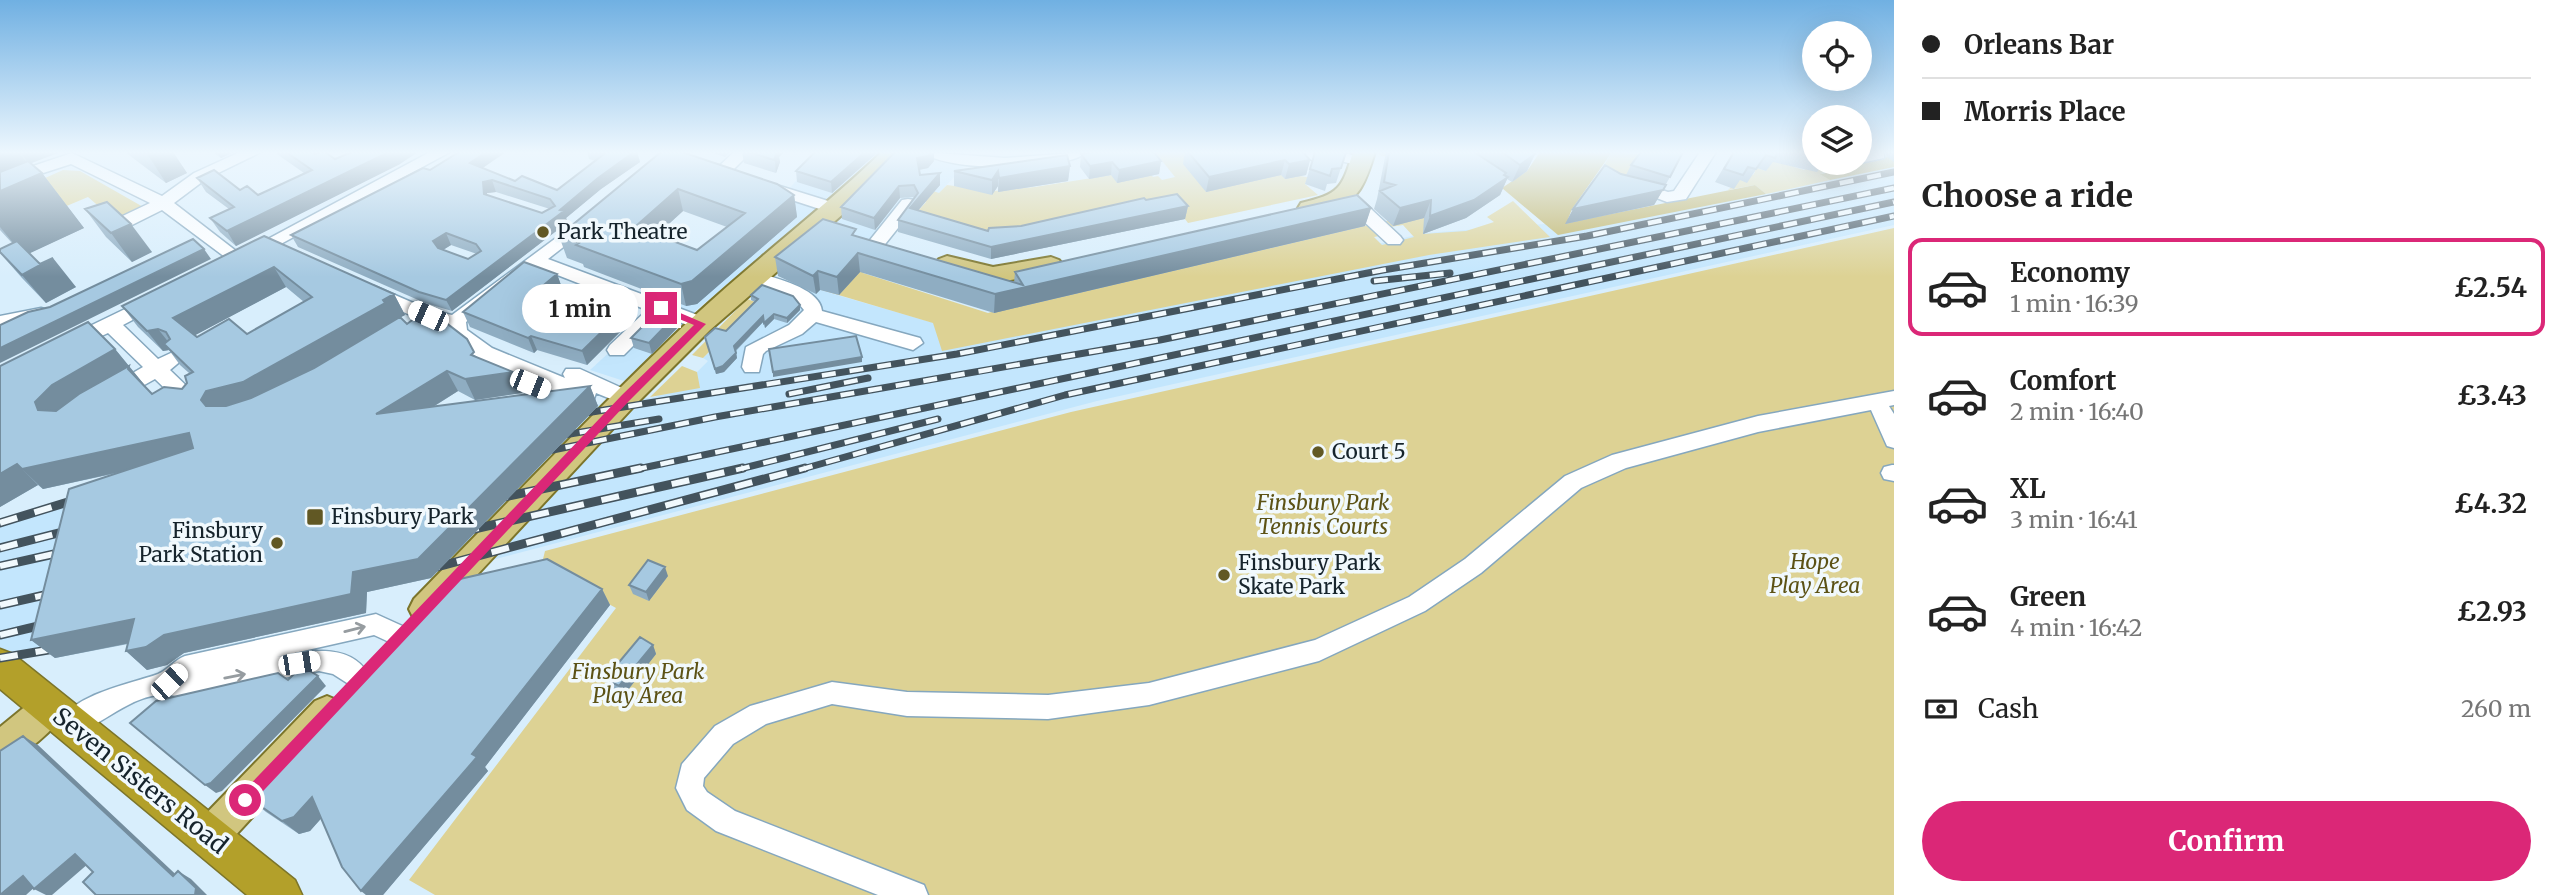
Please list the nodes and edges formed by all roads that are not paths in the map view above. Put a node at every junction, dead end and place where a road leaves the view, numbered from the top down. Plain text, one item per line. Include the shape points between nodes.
1 (145, 194) edge
2 (176, 194) edge
3 (363, 194) edge
4 (777, 194) edge
5 (851, 194) edge
6 (1350, 194) edge
7 (1657, 194) edge
8 (1681, 194) edge
9 (1347, 197) junction
10 (163, 203) junction
11 (908, 204) edge
12 (598, 211) edge
13 (1284, 214) edge
14 (828, 216) junction
15 (116, 226) edge
16 (208, 235) junction
17 (860, 239) junction
18 (1394, 240) dead end
19 (269, 244) junction
20 (183, 247) edge
21 (902, 251) edge
22 (290, 254) edge
23 (928, 258) edge
24 (1075, 259) edge
25 (237, 260) junction
26 (535, 260) junction
27 (216, 270) edge
28 (755, 278) junction
29 (607, 283) junction
30 (359, 285) edge
31 (174, 291) edge
32 (581, 299) edge
33 (63, 305) edge
34 (661, 308) junction
35 (812, 315) junction
36 (457, 320) junction
37 (0, 322) edge
38 (110, 324) junction
39 (701, 324) junction
40 (913, 343) dead end
41 (481, 349) junction
42 (617, 350) dead end
43 (49, 355) edge
44 (173, 359) edge
45 (752, 367) dead end
46 (155, 370) junction
47 (587, 394) junction
48 (617, 394) junction
49 (565, 398) junction
50 (100, 400) edge
51 (187, 400) edge
52 (1886, 400) edge
53 (542, 402) edge
54 (1894, 440) edge
55 (400, 636) junction
56 (0, 666) edge
57 (358, 678) junction
58 (169, 682) junction
59 (61, 716) junction
60 (0, 749) edge
61 (209, 837) junction
62 (264, 890) edge
63 (914, 895) edge

1 - 10 street
2 - 10 street
3 - 19 street
4 - 14 street
5 - 14 main road
6 - 9 main road
7 - 8 street
9 - 13 main road
9 - 18 street
10 - 15 street
10 - 16 street
11 - 17 street
12 - 26 street via 572,226
14 - 17 main road
14 - 28 main road
16 - 20 street
16 - 25 street
17 - 21 main road
19 - 22 street
19 - 25 street
23 - 24 main road via 993,275
25 - 27 street
26 - 29 street
26 - 36 street via 505,277
28 - 35 street via 801,295 812,305
28 - 39 main road
29 - 32 street
29 - 34 street
30 - 36 street via 419,321
31 - 38 street
33 - 37 street
34 - 39 street
34 - 42 street
35 - 40 street
35 - 45 street via 795,329 758,346
36 - 41 street via 461,336
38 - 43 street
38 - 46 street
39 - 48 main road
41 - 47 street
41 - 48 street via 514,351
41 - 49 street via 493,369
44 - 46 street
46 - 50 street
46 - 51 street
47 - 48 street
47 - 49 street
48 - 55 main road
49 - 53 street
52 - 54 street
52 - 63 street via 1758,424 1620,461 1573,482 1473,566 1417,604 1319,650 1149,694 1048,707 907,704 832,693 759,714 724,735 691,773 689,788 697,801 726,821
55 - 57 main road
58 -> 55 street via 185,667 376,624
56 - 59 highway, Seven Sisters Road
58 -> 57 street via 182,687 319,660 339,664
57 - 61 main road
58 - 59 street
59 - 60 main road
59 - 61 highway, Seven Sisters Road
61 - 62 highway, Seven Sisters Road

